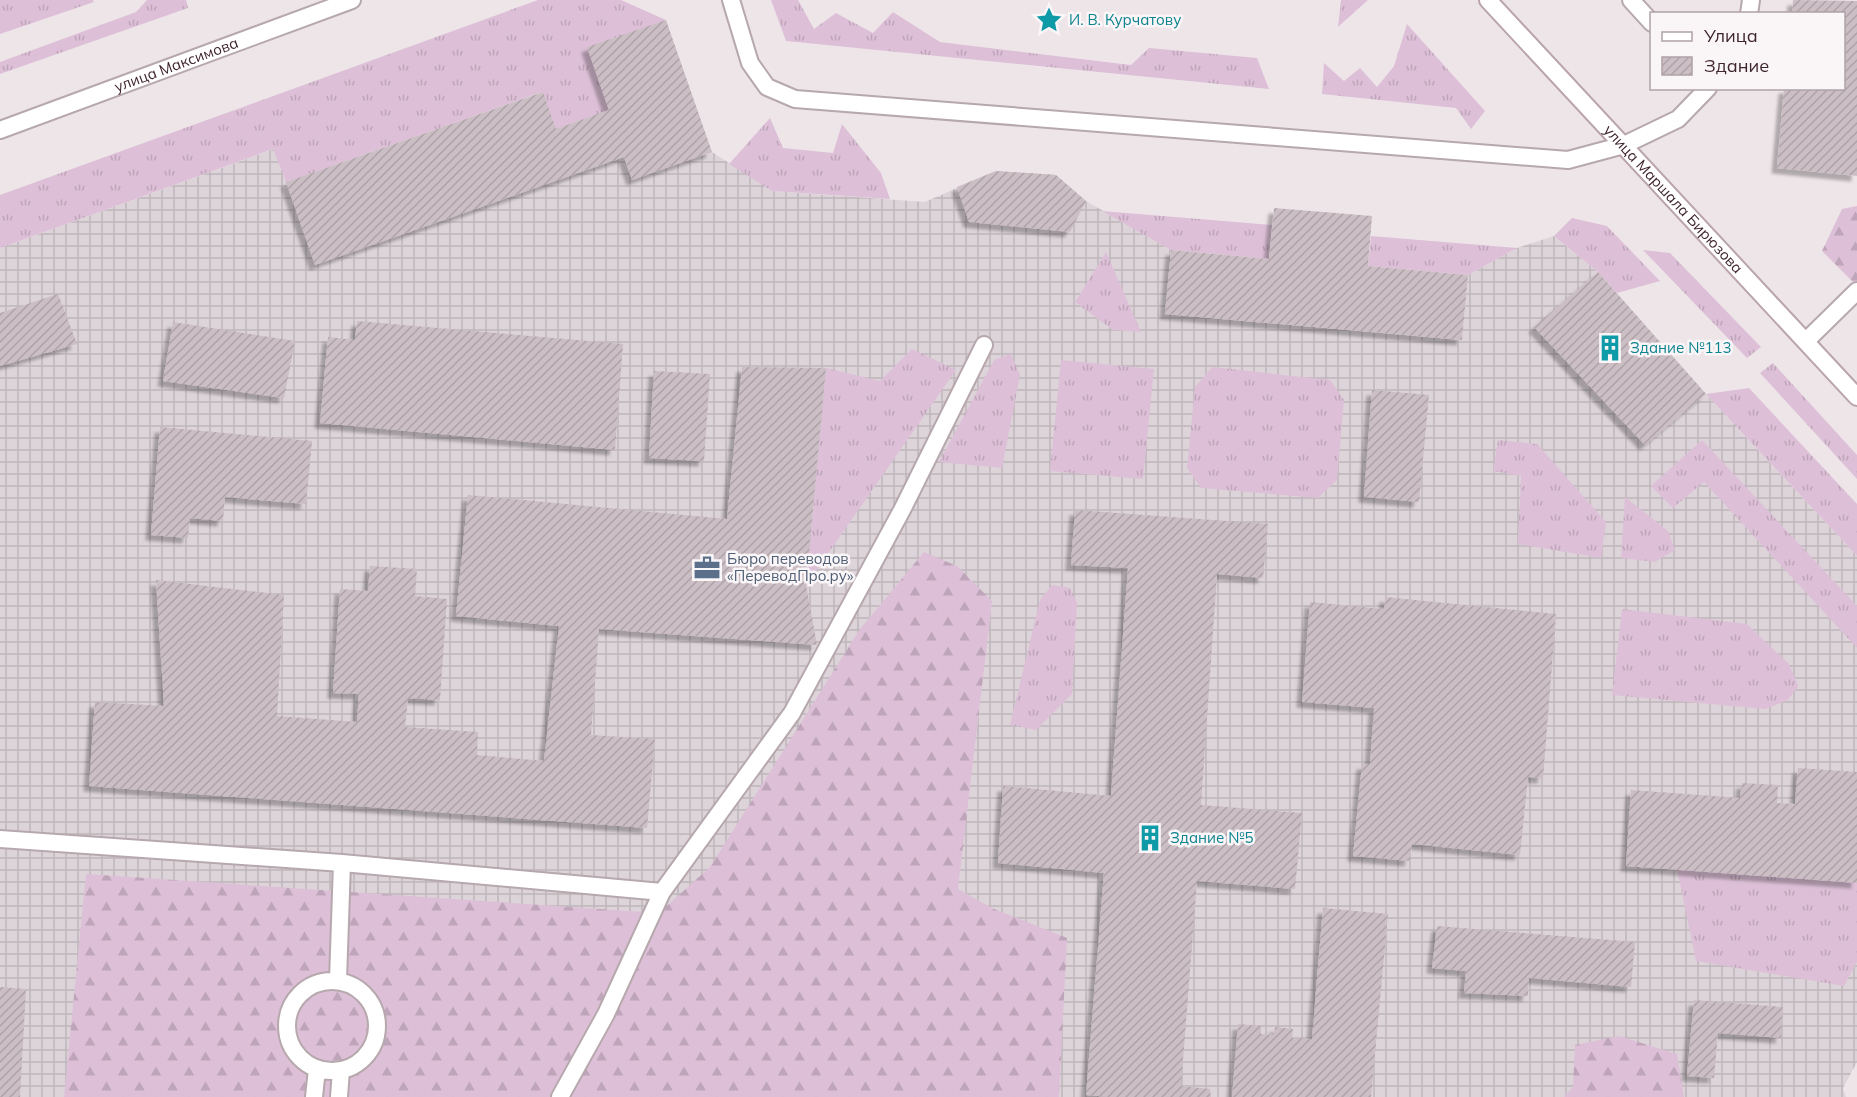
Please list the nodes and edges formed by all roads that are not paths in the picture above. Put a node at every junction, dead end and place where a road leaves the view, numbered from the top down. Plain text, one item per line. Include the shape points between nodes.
1 (352, 0) edge
2 (731, 0) edge
3 (1488, 0) edge
4 (1631, 0) edge
5 (1650, 21) edge
6 (1706, 90) edge
7 (0, 130) edge
8 (1624, 145) junction
9 (1857, 291) edge
10 (1806, 341) junction
11 (984, 345) dead end
12 (1857, 397) edge
13 (0, 839) edge
14 (342, 863) junction
15 (662, 892) junction
16 (338, 980) junction
17 (316, 1069) junction
18 (341, 1070) junction
19 (314, 1097) edge
20 (339, 1097) edge
21 (560, 1097) edge

1 - 7 main road, улица Максимова
2 - 8 main road via 750,63 768,87 795,99 1568,160
3 - 8 main road, улица Маршала Бирюзова
4 - 5 main road
6 - 8 main road via 1678,119
8 - 10 main road, улица Маршала Бирюзова
9 - 10 main road
10 - 12 main road, улица Маршала Бирюзова
11 - 15 main road via 902,510 792,713
13 - 14 main road
14 - 15 main road
14 - 16 main road
15 - 21 main road via 606,1014
16 - 17 main road via 323,980 309,986 298,995 286,1022 293,1051
16 - 18 main road via 363,993 377,1017 377,1031 366,1056
17 - 18 main road
17 - 19 main road
18 - 20 main road

